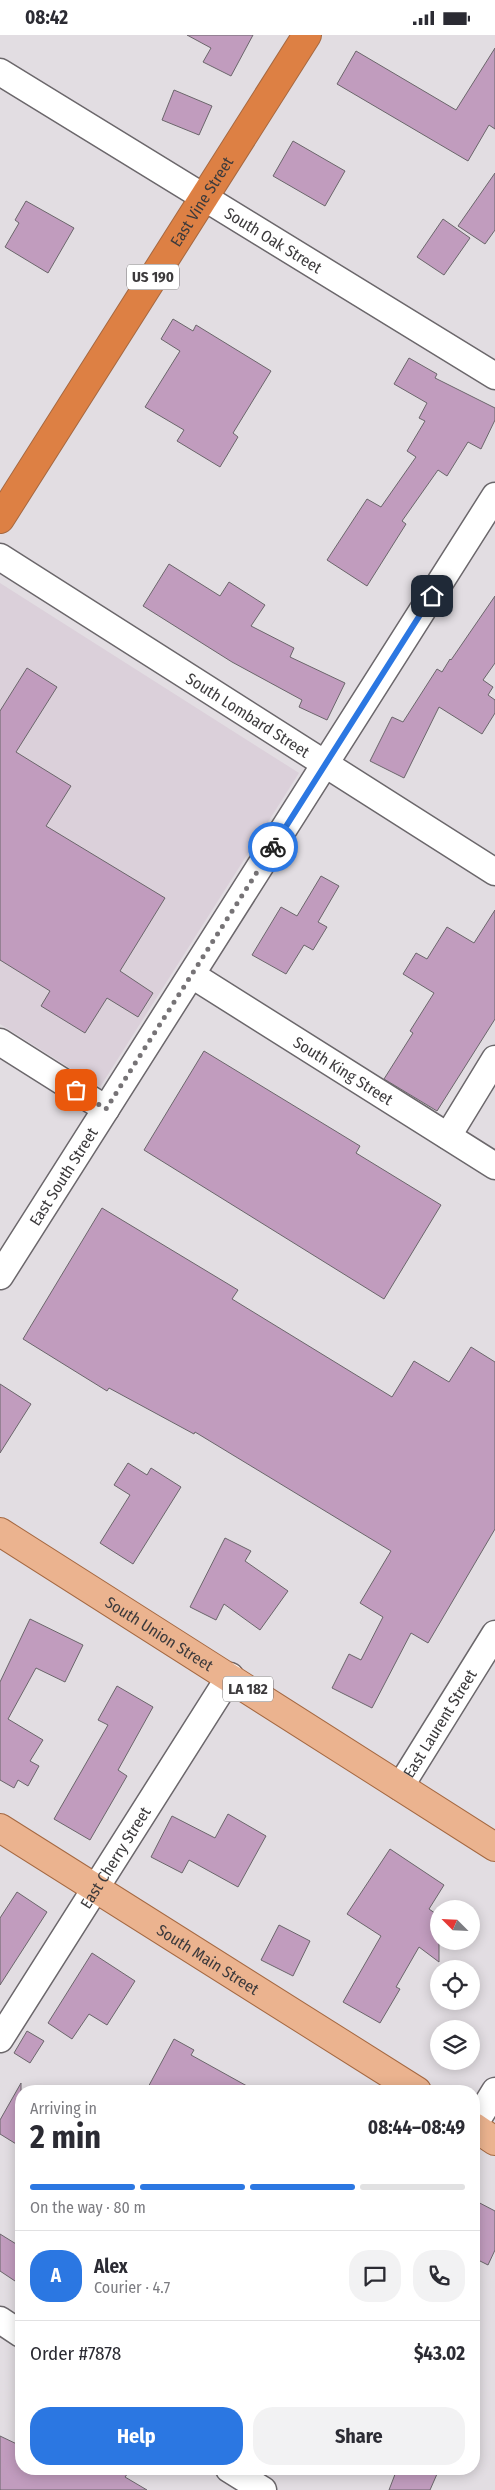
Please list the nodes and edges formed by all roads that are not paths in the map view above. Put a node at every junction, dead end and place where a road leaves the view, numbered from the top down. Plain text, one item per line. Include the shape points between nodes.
1 (307, 35) edge
2 (0, 72) edge
3 (204, 197) junction
4 (495, 376) edge
5 (495, 496) edge
6 (0, 519) edge
7 (0, 557) edge
8 (326, 763) junction
9 (495, 872) edge
10 (192, 975) junction
11 (0, 1042) edge
12 (495, 1059) edge
13 (106, 1109) junction
14 (448, 1136) junction
15 (495, 1166) edge
16 (0, 1276) edge
17 (0, 1532) edge
18 (495, 1635) edge
19 (230, 1677) junction
20 (400, 1787) junction
21 (0, 1828) edge
22 (495, 1847) edge
23 (95, 1889) junction
24 (0, 2039) edge
25 (408, 2085) edge
26 (495, 2091) edge
27 (480, 2116) edge
28 (480, 2130) edge
29 (495, 2141) edge
30 (0, 2320) edge
31 (15, 2330) edge

1 - 3 highway, East Vine Street / US 190
2 - 3 street, South Oak Street
3 - 4 street, South Oak Street
3 - 6 highway, East Vine Street / US 190
5 - 8 street, East South Street
7 - 8 street, South Lombard Street
8 - 9 street, South Lombard Street
8 - 10 street, East South Street
10 - 13 street, East South Street
10 - 14 street, South King Street
11 - 13 street
12 - 14 street
13 - 16 street, East South Street
14 - 15 street, South King Street
17 - 19 main road, South Union Street / LA 182
18 - 20 street, East Laurent Street
19 - 20 main road, South Union Street / LA 182
19 - 23 street, East Cherry Street
20 - 22 main road, South Union Street / LA 182
21 - 23 main road, South Main Street
23 - 24 street, East Cherry Street
23 - 25 main road, South Main Street
26 - 27 street
28 - 29 main road
30 - 31 street

